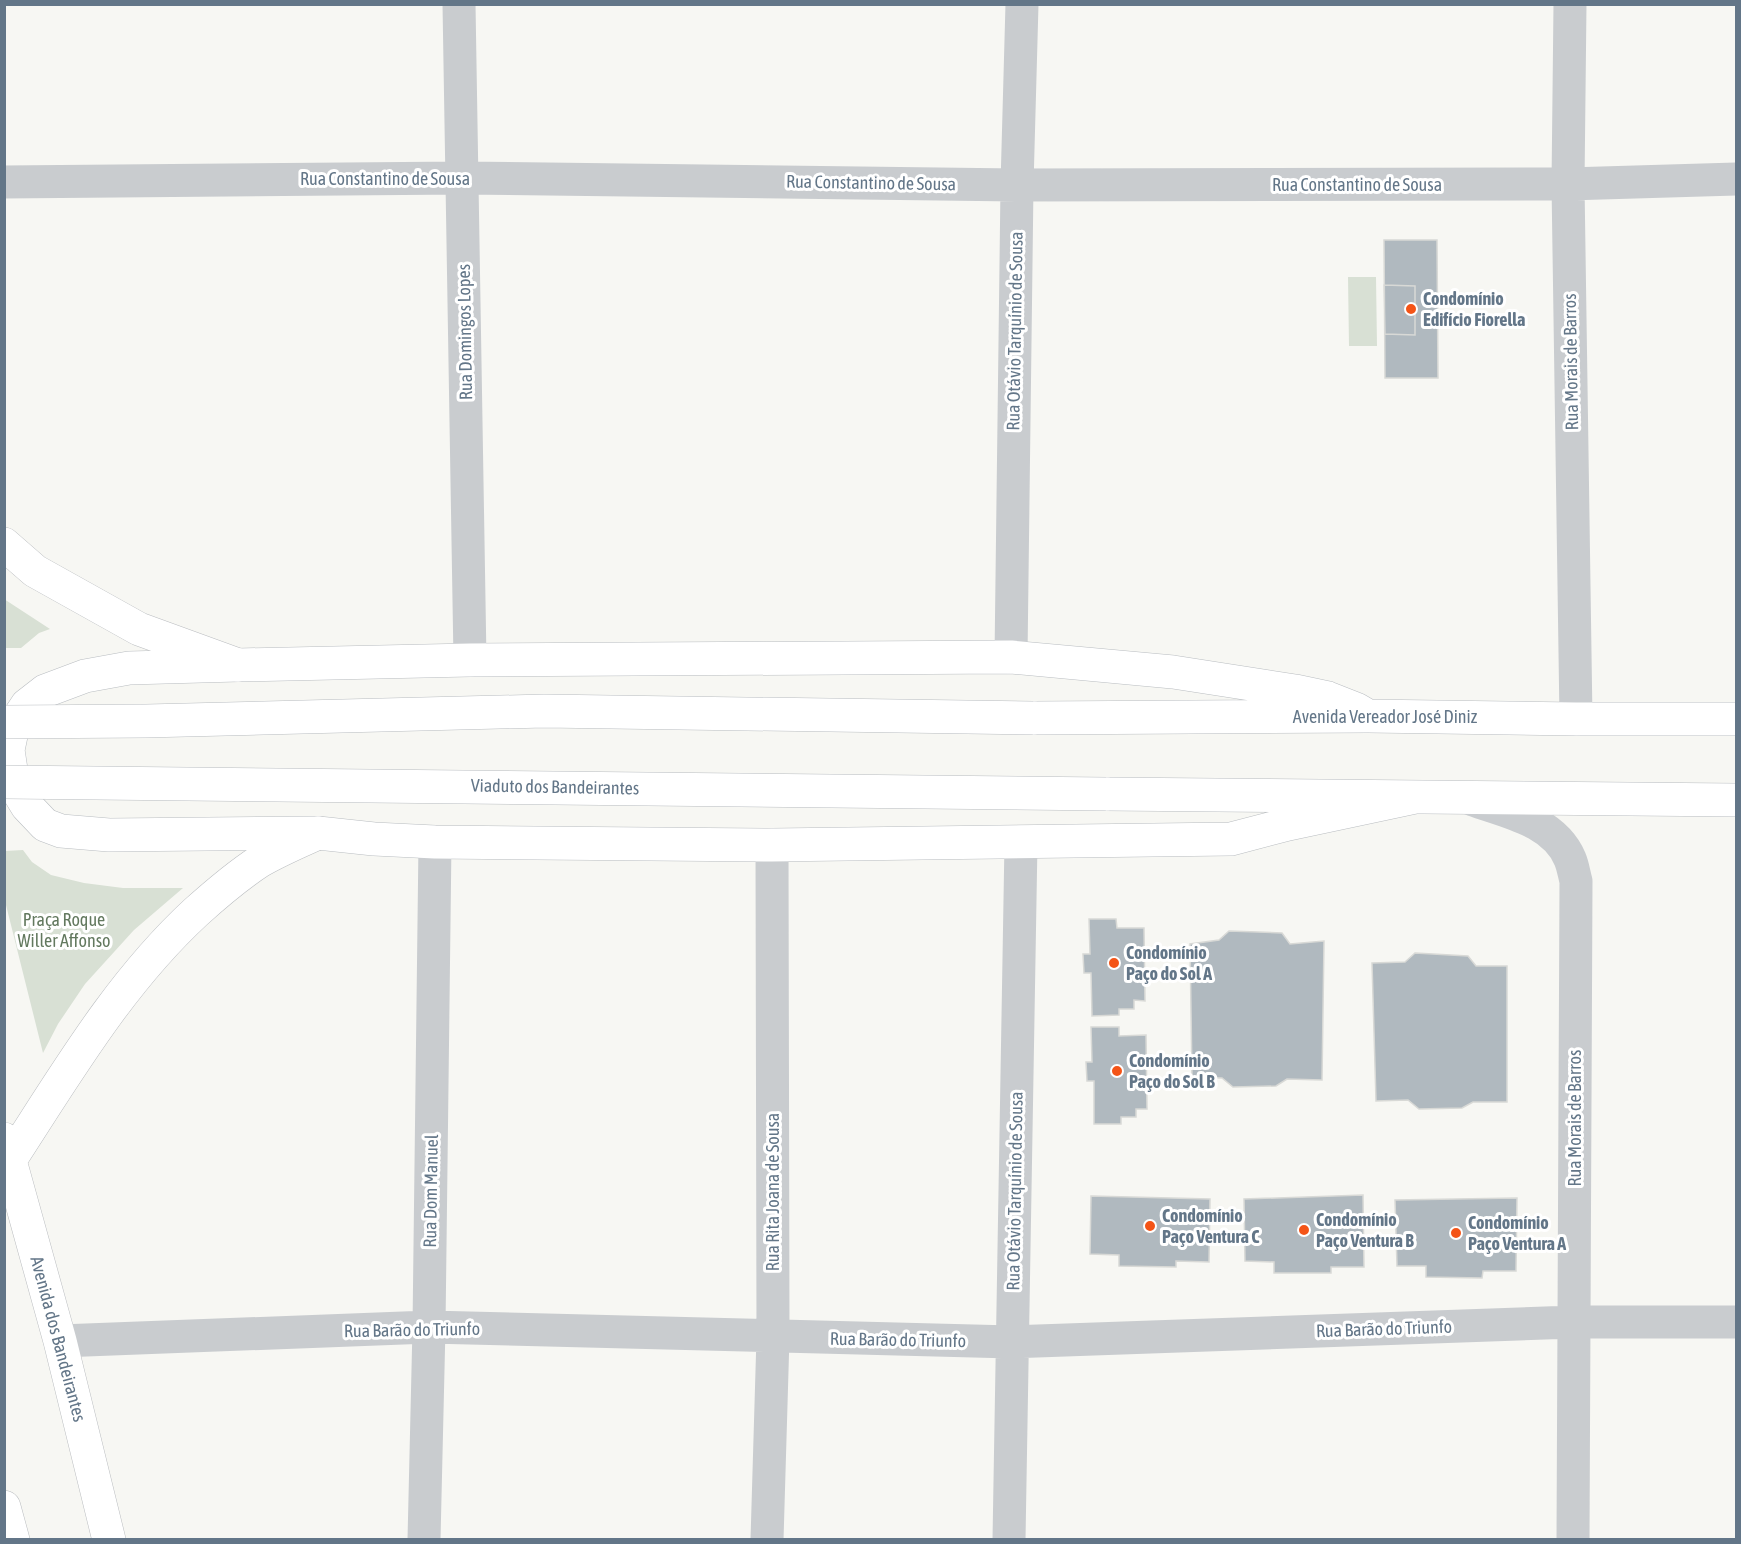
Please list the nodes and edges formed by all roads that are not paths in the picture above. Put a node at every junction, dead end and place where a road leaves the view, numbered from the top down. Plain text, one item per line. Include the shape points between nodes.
1 (459, 4) edge
2 (1022, 4) edge
3 (1570, 4) edge
4 (462, 178) junction
5 (1737, 179) edge
6 (4, 182) edge
7 (1568, 184) junction
8 (1017, 185) junction
9 (4, 544) edge
10 (1011, 657) junction
11 (470, 660) junction
12 (238, 665) junction
13 (1368, 716) junction
14 (1576, 719) junction
15 (1737, 719) edge
16 (4, 722) edge
17 (4, 782) edge
18 (1415, 797) junction
19 (1466, 798) junction
20 (1737, 800) edge
21 (318, 833) junction
22 (435, 842) junction
23 (1021, 842) junction
24 (772, 845) junction
25 (7, 1149) edge
26 (1573, 1322) junction
27 (1737, 1322) edge
28 (429, 1327) junction
29 (773, 1336) junction
30 (60, 1341) junction
31 (1012, 1342) junction
32 (4, 1507) edge
33 (13, 1539) edge
34 (110, 1539) edge
35 (424, 1539) edge
36 (768, 1539) edge
37 (1009, 1539) edge
38 (1573, 1539) edge

1 - 4 street, Rua Domingos Lopes
2 - 8 street, Rua Otávio Tarquínio de Sousa
3 - 7 street, Rua Morais de Barros
4 - 6 street, Rua Constantino de Sousa
4 - 8 street, Rua Constantino de Sousa
4 - 11 street, Rua Domingos Lopes
5 - 7 street, Rua Constantino de Sousa
7 - 8 street, Rua Constantino de Sousa
7 - 14 street, Rua Morais de Barros
8 - 10 street, Rua Otávio Tarquínio de Sousa
9 - 12 main road via 35,571 139,629
10 - 11 main road
10 - 13 main road via 1173,672 1295,691 1328,698
11 - 12 main road
12 - 21 main road via 129,668 85,675 45,692 27,705 13,726 8,750 13,783 27,807 45,825 61,831 109,835
13 - 14 main road, Avenida Vereador José Diniz
13 - 16 main road, Avenida Vereador José Diniz, bridge via 1033,718 544,711
14 - 15 main road, Avenida Vereador José Diniz
17 - 18 main road, Viaduto dos Bandeirantes, bridge
18 - 19 main road
18 - 23 main road via 1232,838
19 - 20 main road
19 - 26 street, Rua Morais de Barros via 1539,824 1570,858 1576,881
21 - 22 main road
21 - 25 main road via 258,863 221,889 176,931 140,972
22 - 24 main road
22 - 28 street, Rua Dom Manuel
23 - 24 main road
23 - 31 street, Rua Otávio Tarquínio de Sousa
24 - 29 street, Rua Rita Joana de Sousa
25 - 30 main road, Avenida dos Bandeirantes
26 - 27 street, Rua Barão do Triunfo
26 - 31 street, Rua Barão do Triunfo
26 - 38 street, Rua Morais de Barros
28 - 29 street, Rua Barão do Triunfo
28 - 30 street, Rua Barão do Triunfo
28 - 35 street, Rua Dom Manuel
29 - 31 street, Rua Barão do Triunfo
29 - 36 street, Rua Rita Joana de Sousa
30 - 34 main road, Avenida dos Bandeirantes
31 - 37 street, Rua Otávio Tarquínio de Sousa
32 - 33 main road

